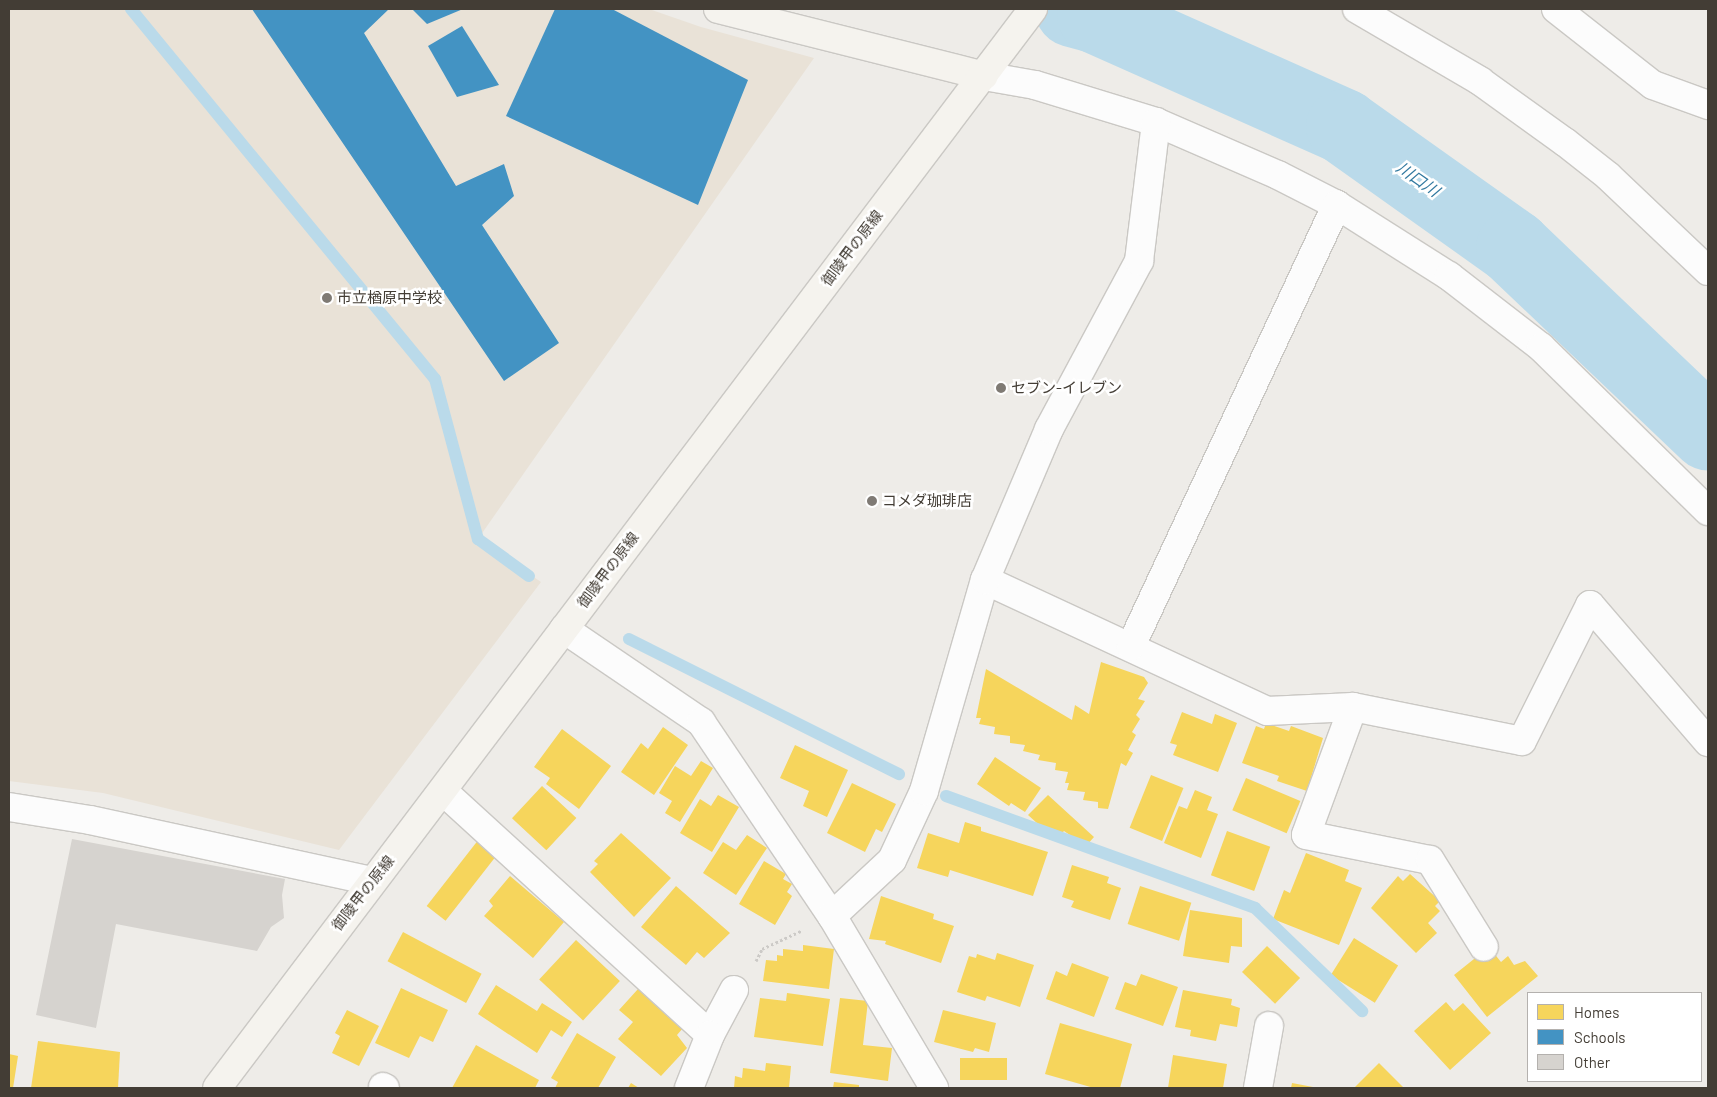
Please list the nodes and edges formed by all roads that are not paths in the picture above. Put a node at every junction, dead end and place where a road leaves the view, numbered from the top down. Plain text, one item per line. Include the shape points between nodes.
1 (718, 9) edge
2 (1032, 9) edge
3 (1357, 9) edge
4 (1556, 9) edge
5 (984, 76) junction
6 (1708, 105) edge
7 (1156, 122) junction
8 (1337, 204) junction
9 (1708, 271) edge
10 (1708, 511) edge
11 (985, 580) junction
12 (564, 629) junction
13 (1131, 646) junction
14 (1353, 707) junction
15 (1708, 742) edge
16 (444, 792) junction
17 (9, 808) edge
18 (372, 881) junction
19 (832, 916) junction
20 (1484, 947) dead end
21 (734, 990) road end
22 (1269, 1026) dead end
23 (710, 1035) junction
24 (217, 1088) edge
25 (688, 1088) edge
26 (934, 1088) edge
27 (1258, 1088) edge

1 - 5 street
2 - 5 street, 御陵甲の原線
3 - 9 street via 1480,81 1565,142 1608,176
4 - 6 street via 1653,84
5 - 7 street via 1035,85
5 - 12 street, 御陵甲の原線
7 - 8 street via 1262,167
7 - 11 street via 1139,261 1049,429
8 - 10 street via 1449,276 1542,347
8 - 13 street
11 - 13 street
11 - 19 street via 924,791 892,860
12 - 16 street, 御陵甲の原線
12 - 19 street via 701,722
13 - 14 street via 1266,712
14 - 15 street via 1522,741 1590,605
14 - 20 street via 1306,835 1430,860
16 - 18 street, 御陵甲の原線
16 - 23 street
17 - 18 street via 90,820
18 - 24 street, 御陵甲の原線
19 - 26 street
21 - 23 street
22 - 27 street
23 - 25 street

